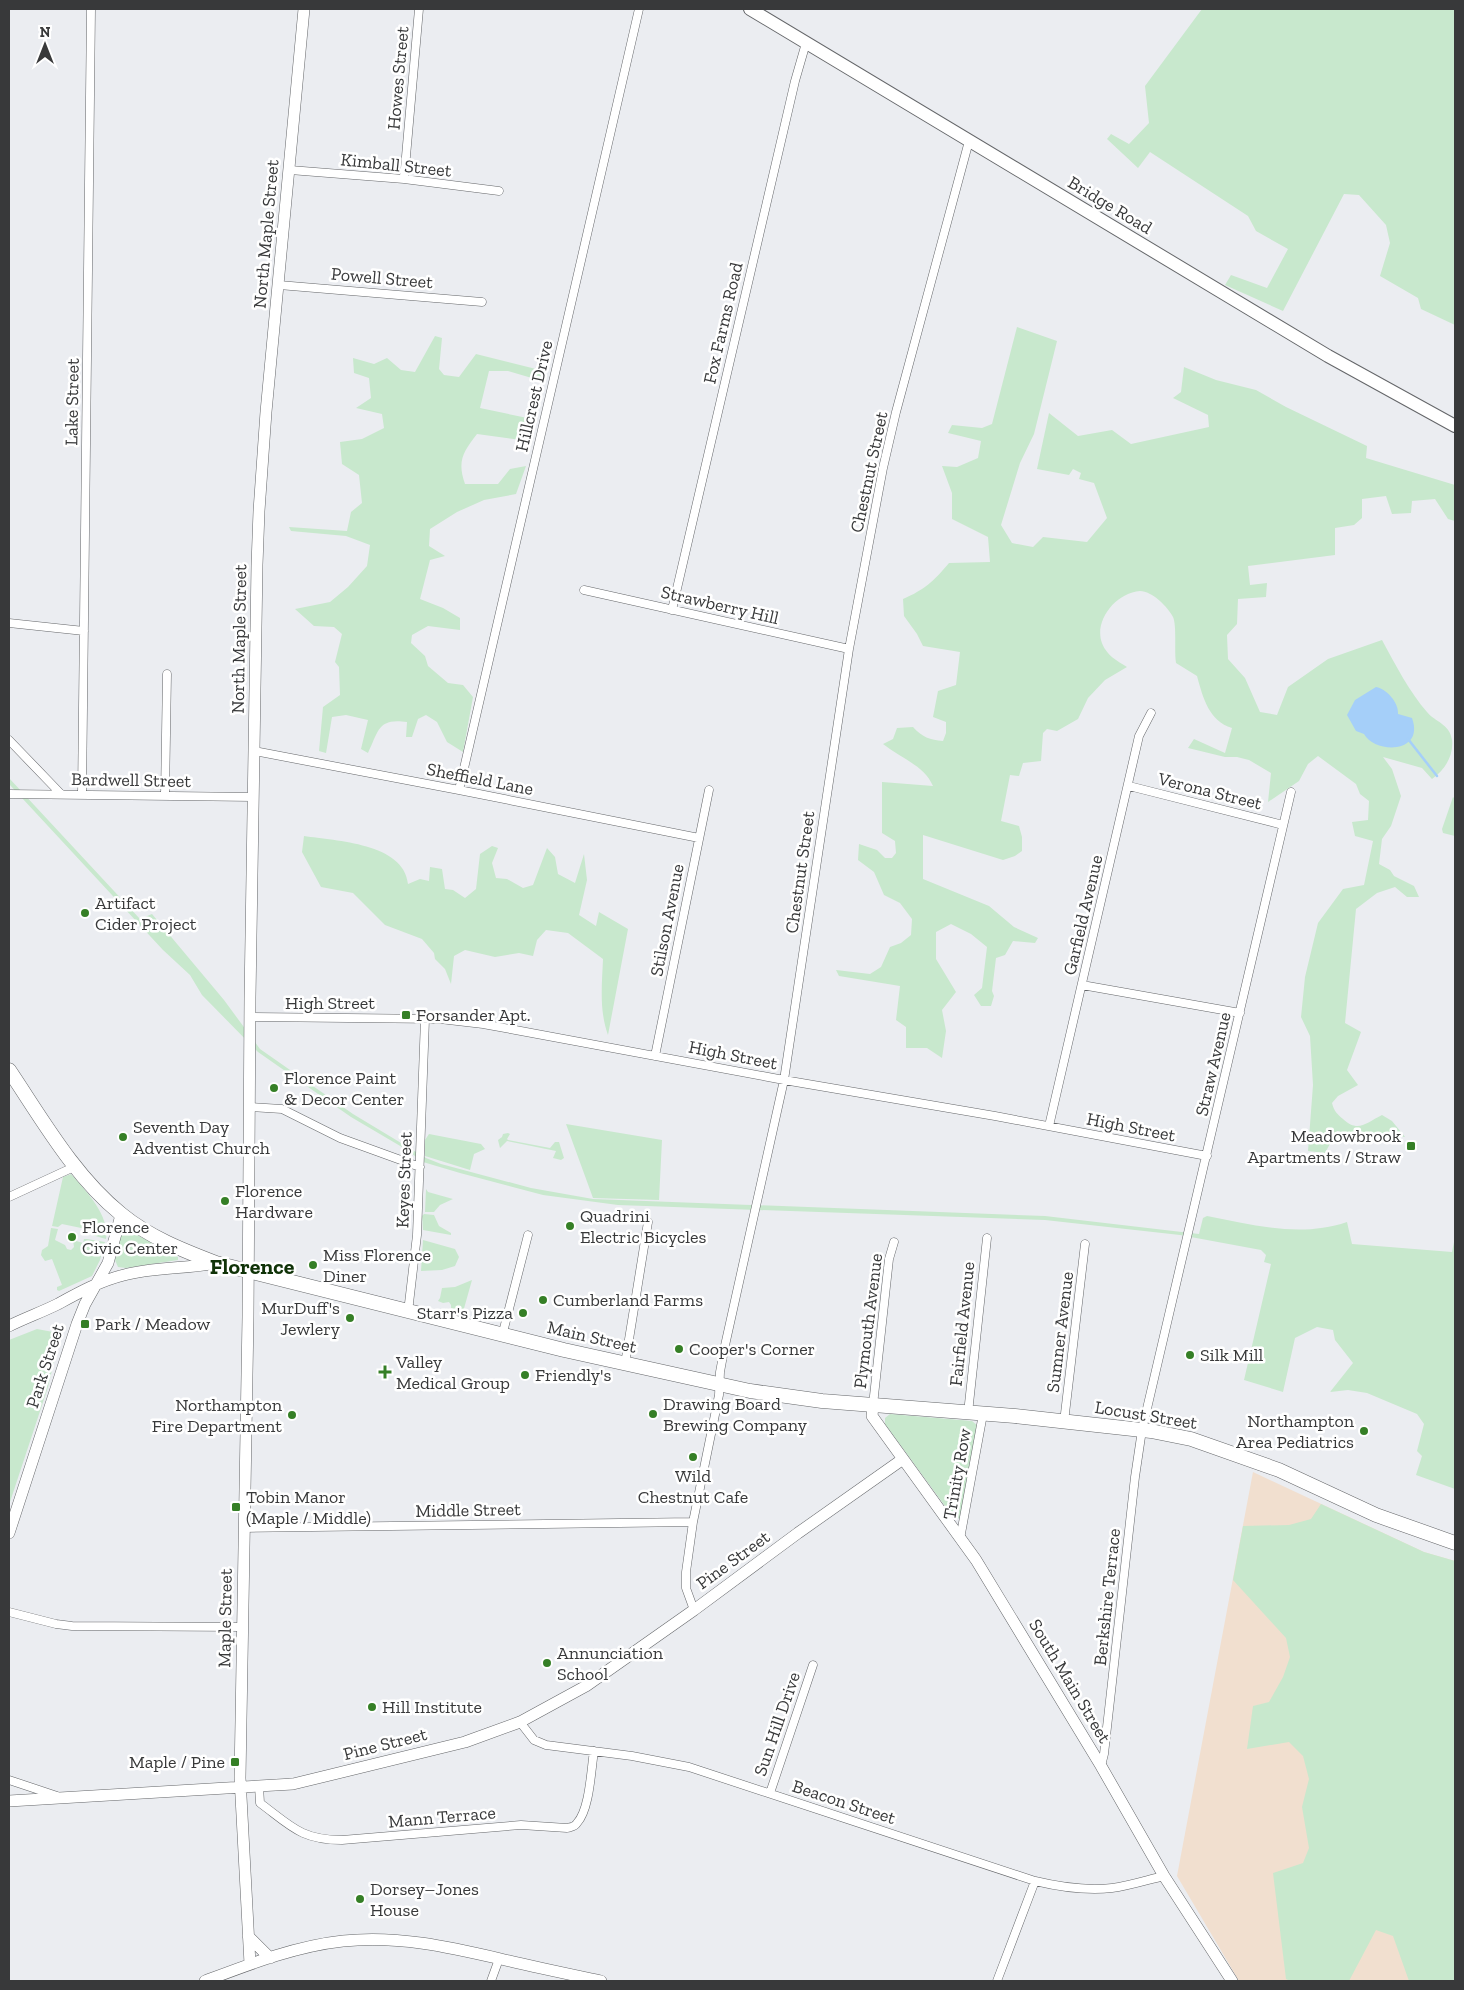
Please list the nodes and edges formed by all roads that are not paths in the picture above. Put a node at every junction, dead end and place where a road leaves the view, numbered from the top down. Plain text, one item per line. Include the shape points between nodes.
1 (91, 9) edge
2 (304, 9) edge
3 (419, 9) edge
4 (639, 9) edge
5 (750, 9) edge
6 (806, 43) junction
7 (969, 142) junction
8 (290, 170) junction
9 (404, 179) junction
10 (500, 191) dead end
11 (278, 284) junction
12 (482, 302) dead end
13 (1455, 426) edge
14 (584, 590) dead end
15 (672, 610) junction
16 (9, 623) edge
17 (84, 631) junction
18 (849, 649) junction
19 (167, 674) dead end
20 (1150, 713) dead end
21 (9, 740) edge
22 (254, 751) junction
23 (1129, 786) junction
24 (459, 790) junction
25 (709, 790) dead end
26 (1291, 792) dead end
27 (9, 794) edge
28 (61, 794) junction
29 (82, 795) junction
30 (165, 796) junction
31 (253, 797) junction
32 (1283, 825) junction
33 (699, 838) junction
34 (1082, 985) junction
35 (1240, 1013) junction
36 (250, 1017) junction
37 (424, 1019) junction
38 (655, 1056) junction
39 (9, 1070) edge
40 (784, 1080) junction
41 (250, 1107) junction
42 (1050, 1126) junction
43 (1207, 1156) junction
44 (76, 1166) junction
45 (420, 1167) junction
46 (9, 1197) edge
47 (121, 1215) junction
48 (648, 1222) dead end
49 (528, 1235) dead end
50 (987, 1238) dead end
51 (894, 1242) dead end
52 (1085, 1244) dead end
53 (216, 1263) junction
54 (248, 1272) junction
55 (97, 1283) junction
56 (59, 1303) junction
57 (84, 1307) junction
58 (408, 1312) junction
59 (9, 1326) edge
60 (502, 1336) junction
61 (625, 1364) junction
62 (720, 1385) junction
63 (873, 1405) junction
64 (968, 1413) junction
65 (983, 1414) junction
66 (1064, 1422) junction
67 (1142, 1430) junction
68 (903, 1459) junction
69 (693, 1522) junction
70 (244, 1528) junction
71 (9, 1533) edge
72 (960, 1540) junction
73 (1455, 1543) edge
74 (694, 1610) junction
75 (9, 1612) edge
76 (242, 1627) junction
77 (813, 1665) dead end
78 (520, 1722) junction
79 (594, 1751) junction
80 (1101, 1766) junction
81 (9, 1780) edge
82 (259, 1786) junction
83 (240, 1787) junction
84 (770, 1793) junction
85 (60, 1798) junction
86 (9, 1800) edge
87 (1164, 1876) junction
88 (1035, 1881) junction
89 (248, 1936) junction
90 (270, 1958) junction
91 (499, 1959) junction
92 (250, 1964) junction
93 (209, 1980) edge
94 (491, 1981) edge
95 (601, 1981) edge
96 (997, 1981) edge
97 (1232, 1981) edge

1 - 17 street, Lake Street
2 - 8 main road, North Maple Street
3 - 9 street, Howes Street
4 - 24 street, Hillcrest Drive
5 - 6 main road, Bridge Road
6 - 7 main road, Bridge Road
6 - 15 street, Fox Farms Road
7 - 13 main road, Bridge Road via 1328,356
7 - 18 street, Chestnut Street via 888,450
8 - 9 street, Kimball Street
8 - 11 main road, North Maple Street
9 - 10 street, Kimball Street
11 - 12 street, Powell Street
11 - 22 main road, North Maple Street via 259,511
14 - 15 street, Strawberry Hill
15 - 18 street, Strawberry Hill
16 - 17 street
17 - 29 street, Lake Street
18 - 40 street, Chestnut Street
19 - 30 street
20 - 23 street, Garfield Avenue via 1140,735
21 - 28 street
22 - 24 street, Sheffield Lane
22 - 31 main road, North Maple Street
23 - 32 street, Verona Street
23 - 34 street, Garfield Avenue
24 - 33 street, Sheffield Lane
25 - 33 street, Stilson Avenue
26 - 32 street, Straw Avenue
27 - 28 street, Bardwell Street
28 - 29 street, Bardwell Street
29 - 30 street, Bardwell Street
30 - 31 street, Bardwell Street
31 - 36 main road, North Maple Street
32 - 35 street, Straw Avenue
33 - 38 street, Stilson Avenue
34 - 35 street
34 - 42 street, Garfield Avenue
35 - 43 street, Straw Avenue
36 - 37 street, High Street
36 - 41 main road, North Maple Street
37 - 38 street, High Street via 483,1024
37 - 45 street, Keyes Street
38 - 40 street, High Street
39 - 44 highway, Main Street
40 - 42 street, High Street
40 - 62 street, Chestnut Street via 724,1350
41 - 45 street via 282,1109 340,1138
41 - 54 main road, North Maple Street
42 - 43 street, High Street
43 - 67 street, Straw Avenue
44 - 46 street
44 - 47 highway, Main Street
45 - 58 street, Keyes Street via 417,1247
47 - 53 highway, Main Street via 169,1245
47 - 55 main road, Park Street via 108,1263
48 - 61 street
49 - 60 street
50 - 64 street, Fairfield Avenue
51 - 63 street, Plymouth Avenue
52 - 66 street, Sumner Avenue
53 - 54 highway, Main Street
53 - 55 main road via 125,1274
54 - 58 highway, Main Street
54 - 70 main road, Maple Street
55 - 56 main road
55 - 57 main road, Park Street
56 - 57 main road
56 - 59 main road
57 - 71 main road, Park Street
58 - 60 highway, Main Street
60 - 61 highway, Main Street
61 - 62 highway, Main Street
62 - 63 highway, Main Street via 790,1398
62 - 69 street, Chestnut Street
63 - 64 highway, Locust Street
63 - 68 main road, South Main Street via 872,1416
64 - 65 highway, Locust Street
65 - 66 highway, Locust Street
65 - 72 street, Trinity Row
66 - 67 highway, Locust Street
67 - 73 highway, Locust Street via 1216,1447 1295,1477 1376,1515
67 - 80 street, Berkshire Terrace
68 - 72 main road, South Main Street
68 - 74 main road, Pine Street
69 - 70 street, Middle Street
69 - 74 street, Chestnut Street via 685,1583
70 - 76 main road, Maple Street
72 - 80 main road, South Main Street via 990,1581
74 - 78 main road, Pine Street via 586,1686
75 - 76 street via 72,1626
76 - 83 main road, Maple Street
77 - 84 street, Sun Hill Drive
78 - 79 street, Beacon Street via 534,1740 546,1745
78 - 82 main road, Pine Street via 465,1742 323,1778
79 - 82 street, Mann Terrace via 586,1804 578,1823 567,1828 521,1825 342,1840 320,1839 300,1832 260,1802
79 - 84 street, Beacon Street via 689,1767
80 - 87 main road, South Main Street
81 - 85 street, Pine Street
82 - 83 main road, Pine Street
83 - 85 main road, Pine Street
83 - 89 main road, Maple Street
84 - 88 street, Beacon Street
85 - 86 main road, Pine Street
87 - 88 street, Beacon Street via 1113,1888 1061,1887
87 - 97 main road, South Main Street
88 - 96 street
89 - 90 main road
89 - 92 main road, Maple Street
90 - 91 main road via 314,1946 377,1939 412,1941
90 - 92 main road
91 - 94 street
91 - 95 main road
92 - 93 main road

